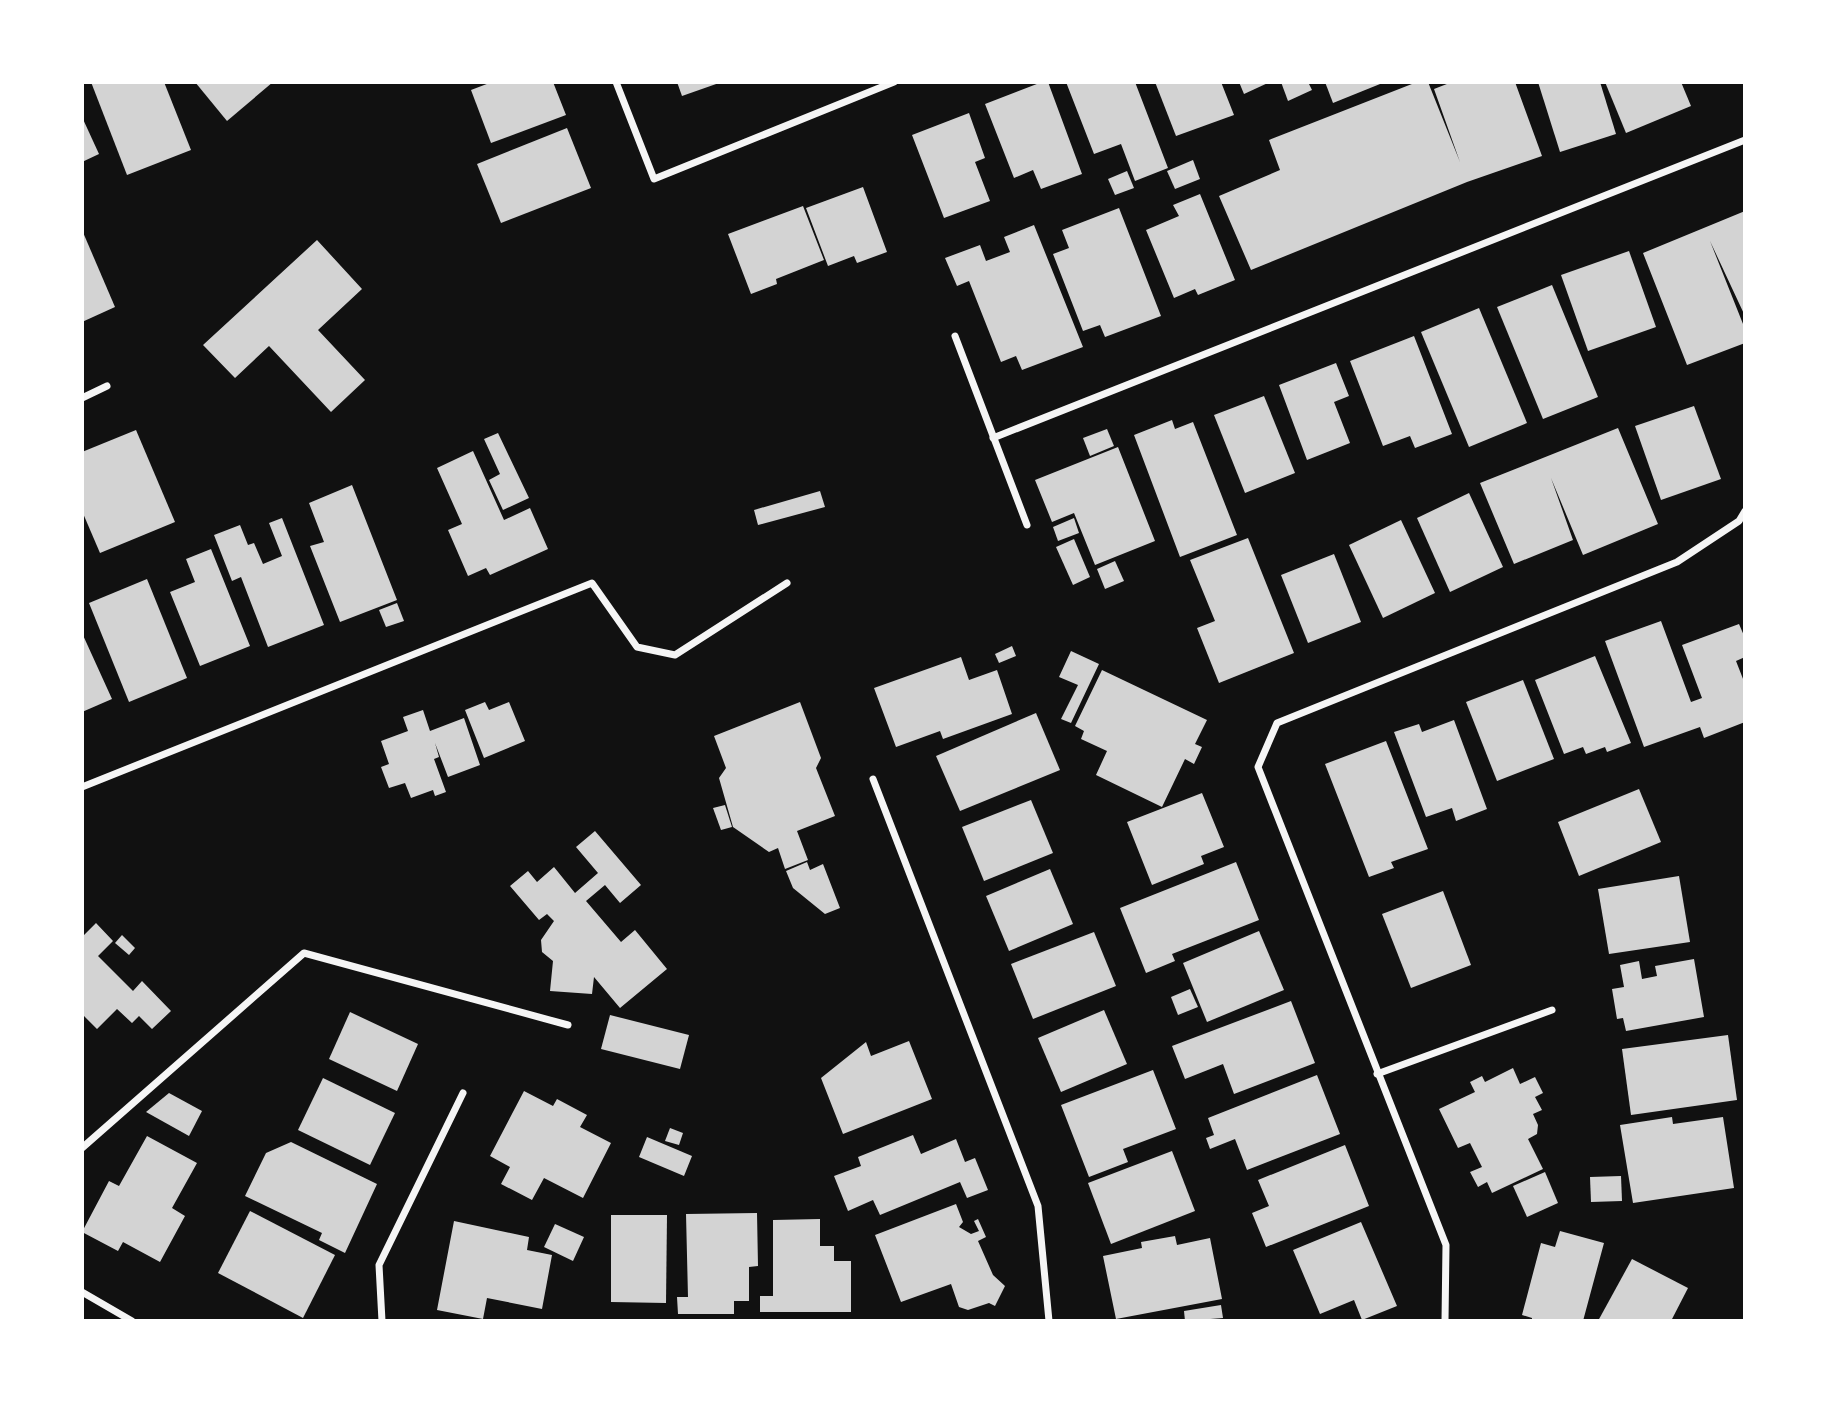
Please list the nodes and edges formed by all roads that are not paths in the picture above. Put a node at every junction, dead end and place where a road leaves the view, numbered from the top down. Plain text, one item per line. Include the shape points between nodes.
1 (616, 82) edge
2 (894, 82) edge
3 (1745, 140) edge
4 (955, 336) dead end
5 (107, 386) dead end
6 (82, 398) edge
7 (993, 438) junction
8 (1745, 511) edge
9 (1027, 525) dead end
10 (787, 583) dead end
11 (873, 779) dead end
12 (82, 787) edge
13 (1552, 1010) dead end
14 (568, 1026) dead end
15 (1377, 1074) junction
16 (463, 1093) dead end
17 (82, 1148) edge
18 (82, 1292) edge
19 (132, 1321) edge
20 (382, 1321) edge
21 (1048, 1321) edge
22 (1445, 1321) edge

1 - 2 street via 653,180
3 - 7 street
4 - 7 street
5 - 6 street
7 - 9 street
8 - 15 street via 1739,520 1677,562 1277,723 1258,767
10 - 12 street via 675,655 637,647 592,583
11 - 21 street via 1038,1206
13 - 15 street
14 - 17 street via 304,953
15 - 22 street via 1446,1245
16 - 20 street via 379,1265
18 - 19 street

